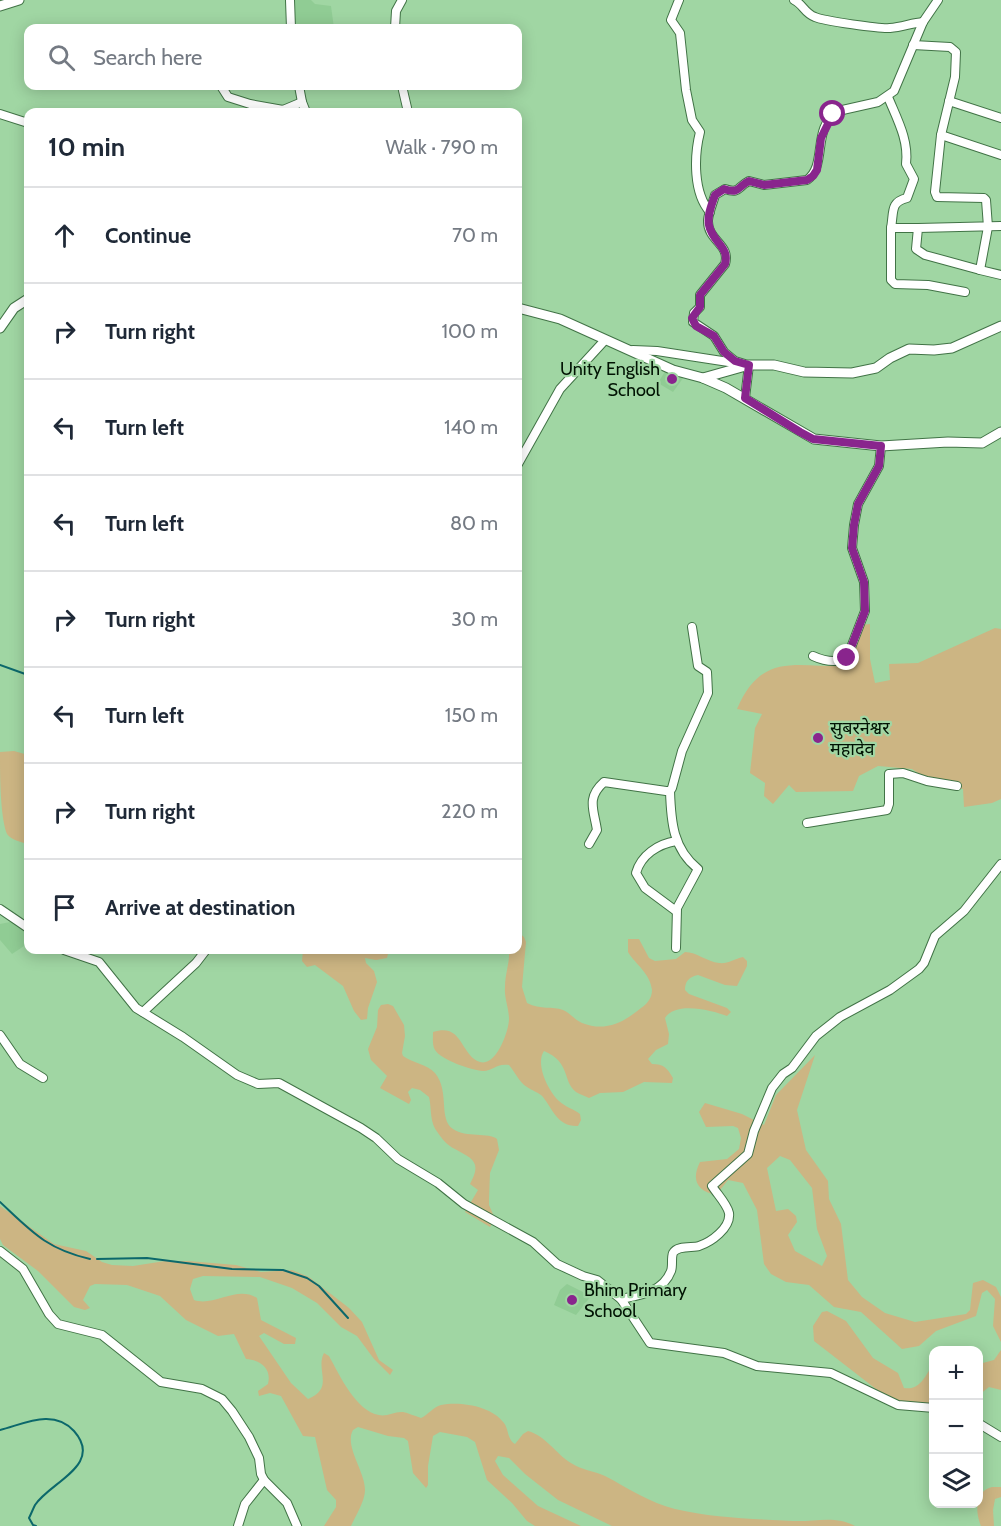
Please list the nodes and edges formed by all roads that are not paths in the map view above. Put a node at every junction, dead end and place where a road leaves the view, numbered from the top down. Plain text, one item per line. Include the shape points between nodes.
1 (19, 0) edge
2 (290, 0) edge
3 (402, 0) edge
4 (679, 0) edge
5 (938, 0) edge
6 (797, 1) edge
7 (0, 6) edge
8 (923, 22) junction
9 (291, 24) edge
10 (395, 24) edge
11 (913, 45) junction
12 (224, 90) edge
13 (300, 90) edge
14 (403, 90) edge
15 (888, 97) junction
16 (949, 101) junction
17 (302, 102) junction
18 (273, 108) edge
19 (288, 108) edge
20 (304, 108) edge
21 (407, 108) edge
22 (0, 114) edge
23 (1001, 118) edge
24 (24, 122) edge
25 (941, 135) junction
26 (1001, 155) edge
27 (710, 212) junction
28 (988, 226) junction
29 (1001, 226) edge
30 (891, 228) junction
31 (918, 228) junction
32 (980, 270) junction
33 (1001, 275) edge
34 (965, 292) dead end
35 (24, 302) edge
36 (522, 309) edge
37 (1001, 326) edge
38 (0, 328) edge
39 (605, 340) junction
40 (633, 350) junction
41 (749, 365) junction
42 (702, 378) junction
43 (745, 398) junction
44 (1001, 432) edge
45 (881, 446) junction
46 (522, 457) edge
47 (692, 627) dead end
48 (813, 656) dead end
49 (957, 786) dead end
50 (670, 791) junction
51 (807, 823) dead end
52 (676, 841) junction
53 (590, 844) dead end
54 (1001, 864) edge
55 (0, 909) edge
56 (676, 911) junction
57 (24, 925) edge
58 (676, 948) dead end
59 (76, 954) edge
60 (203, 954) edge
61 (143, 1012) junction
62 (0, 1035) edge
63 (43, 1078) dead end
64 (0, 1251) edge
65 (621, 1299) junction
66 (929, 1408) edge
67 (983, 1427) edge
68 (1001, 1437) edge
69 (264, 1480) junction
70 (238, 1526) edge
71 (297, 1526) edge

1 - 7 street
2 - 9 street
3 - 10 street
4 - 27 street via 671,20 680,33 692,120 700,132 696,144 699,182 703,204
5 - 8 street
6 - 8 street via 805,12 818,18 889,28
8 - 11 street
11 - 15 street
11 - 16 street via 954,49 955,77
12 - 18 street via 228,97
13 - 17 street
14 - 21 street
15 - 27 street via 833,114 821,138 817,170 807,180 764,185 749,181 737,191 724,189 715,195
15 - 30 street via 903,135 906,164 914,179 907,198 895,203
16 - 23 street
16 - 25 street
17 - 19 street
17 - 20 street
22 - 24 street
25 - 26 street
25 - 28 street via 935,192 945,198 984,198
27 - 41 street via 712,235 727,258 700,295 700,307 693,322 714,336 735,361
28 - 29 street
28 - 31 street
28 - 32 street
30 - 31 street
30 - 34 street via 891,280 895,284
31 - 32 street via 919,252
32 - 33 street
35 - 38 street via 14,308
36 - 39 street via 560,319
37 - 41 street via 952,348 909,349 876,368 852,373
39 - 40 street
39 - 46 street via 560,389
40 - 41 street
40 - 42 street via 673,370
41 - 42 street
41 - 43 street
42 - 43 street
43 - 45 street via 813,439
44 - 45 street via 982,443
45 - 48 street via 879,466 858,504 854,525 852,548 866,590 864,617 847,658 837,661
47 - 50 street via 698,666 707,672 708,693 682,751
49 - 51 street via 903,773 889,774 887,810
50 - 52 street
50 - 53 street via 604,782 593,795 597,830
52 - 56 street via 687,860 698,869
52 - 56 street via 652,850 639,863 636,873 645,888
54 - 65 street via 964,911 934,936 919,969 830,1024 783,1074 764,1107 748,1154 712,1186 729,1211 723,1229 699,1246 676,1250 665,1282 651,1292
55 - 57 street
56 - 58 street
59 - 61 street via 99,962
60 - 61 street
61 - 65 street via 237,1075 258,1084 279,1083 361,1128 464,1204 533,1242 557,1264 597,1280
62 - 63 street via 20,1064
64 - 69 street via 23,1269 58,1324 109,1339 161,1382 202,1389 222,1399 249,1437
65 - 66 street via 650,1343 724,1353 757,1366 831,1373 898,1405
67 - 68 street
69 - 70 street via 245,1504
69 - 71 street via 287,1503

